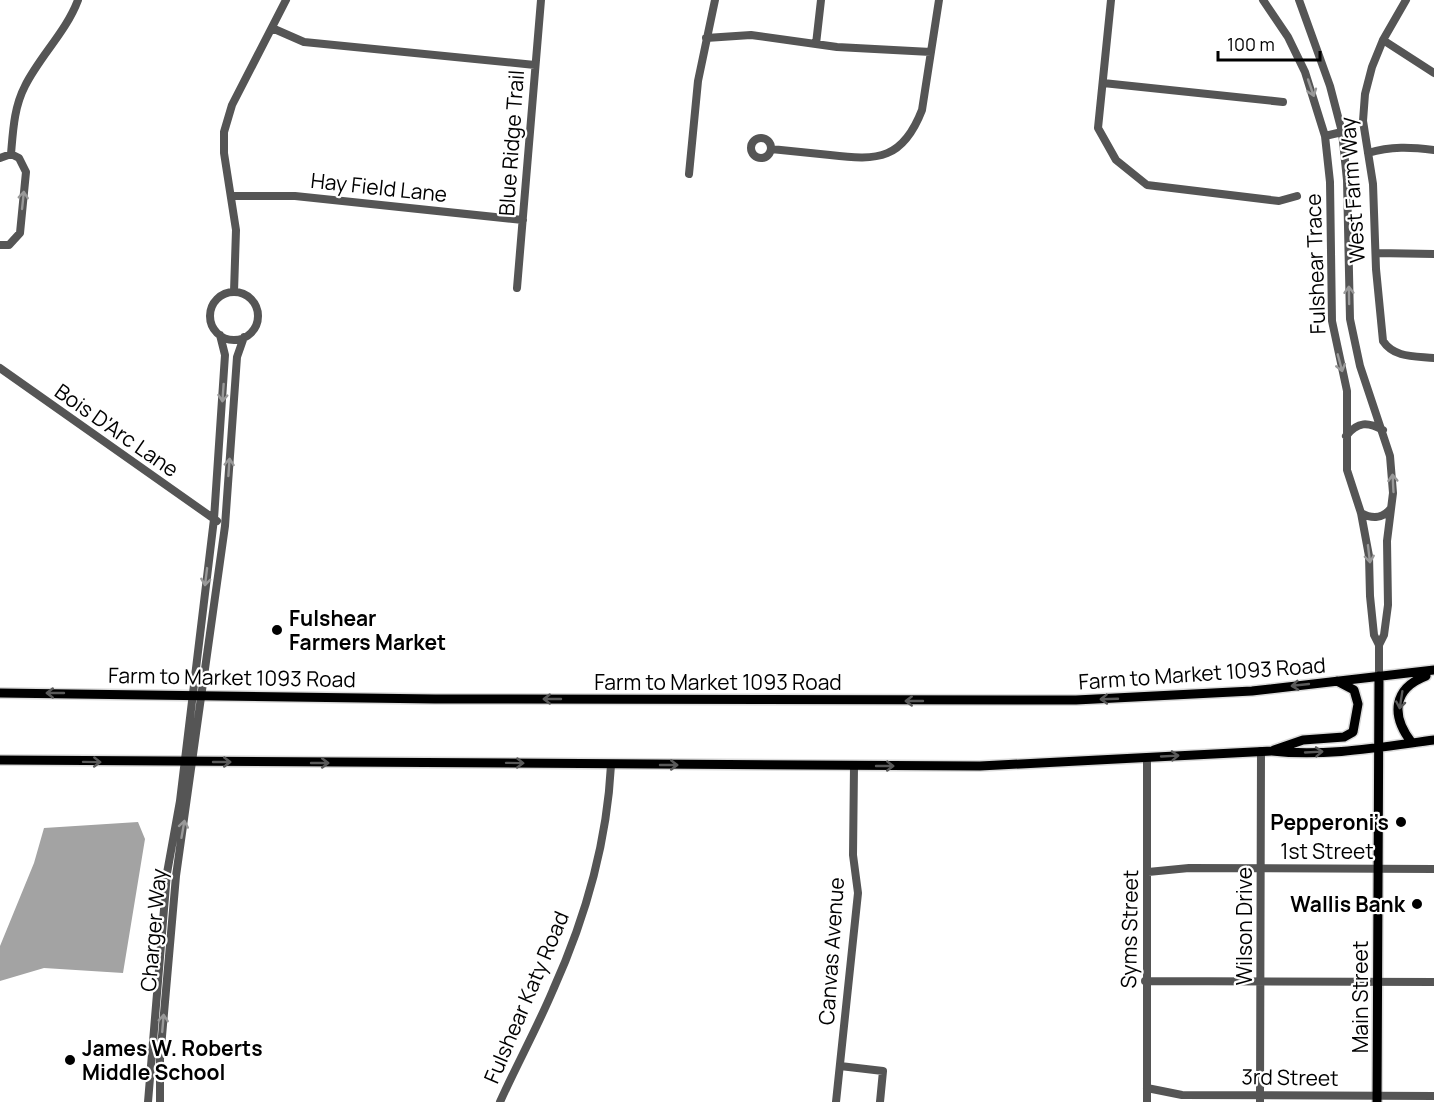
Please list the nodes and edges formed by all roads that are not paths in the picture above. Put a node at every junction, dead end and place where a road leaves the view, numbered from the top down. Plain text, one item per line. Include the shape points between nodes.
1 (78, 0) edge
2 (286, 0) edge
3 (541, 0) edge
4 (715, 0) edge
5 (821, 0) edge
6 (939, 0) edge
7 (1111, 0) edge
8 (1263, 0) edge
9 (1299, 0) edge
10 (1407, 0) edge
11 (272, 28) junction
12 (706, 38) junction
13 (1383, 40) junction
14 (816, 44) junction
15 (931, 52) junction
16 (535, 65) junction
17 (1434, 73) edge
18 (1103, 83) junction
19 (1282, 102) dead end
20 (1342, 132) junction
21 (1325, 136) junction
22 (771, 149) dead end
23 (1434, 150) edge
24 (1368, 153) junction
25 (11, 154) junction
26 (0, 158) edge
27 (689, 174) dead end
28 (231, 196) junction
29 (1297, 196) dead end
30 (524, 220) junction
31 (0, 245) edge
32 (1376, 253) junction
33 (1434, 254) edge
34 (517, 288) dead end
35 (234, 292) junction
36 (220, 335) junction
37 (244, 337) junction
38 (1434, 358) edge
39 (0, 368) edge
40 (1383, 430) junction
41 (1346, 436) junction
42 (1392, 505) junction
43 (1361, 513) junction
44 (214, 519) junction
45 (225, 526) junction
46 (1379, 645) junction
47 (1434, 672) edge
48 (1379, 676) junction
49 (1337, 681) junction
50 (0, 693) edge
51 (196, 694) junction
52 (1434, 740) edge
53 (1412, 743) junction
54 (1377, 747) junction
55 (1261, 751) junction
56 (1272, 751) junction
57 (1147, 758) junction
58 (0, 760) edge
59 (193, 762) junction
60 (183, 763) junction
61 (611, 765) junction
62 (854, 766) junction
63 (1262, 869) junction
64 (1378, 869) junction
65 (1434, 869) edge
66 (1148, 872) junction
67 (1262, 980) junction
68 (1145, 981) junction
69 (1378, 982) junction
70 (1434, 982) edge
71 (840, 1066) junction
72 (1147, 1088) junction
73 (1434, 1096) edge
74 (1260, 1098) edge
75 (1377, 1100) edge
76 (148, 1102) edge
77 (160, 1102) edge
78 (500, 1102) edge
79 (836, 1102) edge
80 (880, 1102) edge
81 (1147, 1102) edge

1 - 25 street via 21,94
2 - 11 street
3 - 16 street, Blue Ridge Trail
4 - 12 street
5 - 14 street
6 - 15 street
7 - 18 street
8 -> 21 street, Fulshear Trace via 1295,51
9 - 20 street, Fulshear Trace
10 - 13 street, West Farm Way
11 - 16 street via 304,42
11 - 28 street via 227,119 224,153
12 - 14 street via 752,35
12 - 27 street
13 - 17 street
13 - 24 street, West Farm Way via 1365,94 1363,121
14 - 15 street
15 - 22 street via 916,126 891,153 862,159
16 - 30 street, Blue Ridge Trail
18 - 19 street
18 - 29 street via 1098,128 1116,160 1147,185 1279,201
20 - 21 street
40 -> 20 street, Fulshear Trace via 1368,394 1350,319
21 -> 41 street, Fulshear Trace via 1330,182 1330,302 1347,391
23 - 24 street via 1407,147
24 - 32 street, West Farm Way via 1376,214
25 - 26 street
31 -> 25 street via 9,245 20,233 26,172 19,158
28 - 30 street, Hay Field Lane via 295,196
28 - 35 street via 237,243
30 - 34 street, Blue Ridge Trail
32 - 33 street
32 - 38 street, West Farm Way via 1383,341 1388,350 1398,354
35 - 36 street via 213,305 210,318
35 - 37 street via 249,297 257,311 255,326
36 - 37 street
36 -> 44 street via 225,355
45 -> 37 street via 237,357
39 - 44 street, Bois D'Arc Lane
40 - 41 street via 1363,423 1354,426
42 -> 40 street, Fulshear Trace via 1391,464
41 - 43 street, Fulshear Trace via 1347,470
42 - 43 street via 1382,516
42 - 46 street, Fulshear Trace via 1387,541 1388,605
43 -> 46 street, Fulshear Trace via 1369,556 1374,635
44 - 45 street, Bois D'Arc Lane
44 -> 51 street
45 - 51 street
46 - 48 street, Fulshear Trace
47 - 48 main road, Farm to Market 1093 Road
47 -> 53 main road via 1410,682 1400,696 1400,722
48 - 49 main road, Farm to Market 1093 Road
48 - 54 main road, Fulshear Trace
49 -> 51 main road, Farm to Market 1093 Road via 1167,697 1064,700 435,699
49 - 56 main road via 1354,690 1358,705 1353,732 1344,737 1303,740
51 -> 50 main road, Farm to Market 1093 Road
51 - 59 street
51 - 60 street
52 - 53 main road
53 - 54 main road
56 -> 54 main road via 1295,754
54 - 64 main road, Main Street
55 - 56 main road
57 -> 55 main road
55 - 63 street, Wilson Drive
62 -> 57 main road via 980,766
57 - 66 street, Syms Street
58 -> 60 main road
59 - 60 main road
59 -> 61 main road
77 -> 59 street, Charger Way via 160,1059 176,876
60 - 76 street, Charger Way via 167,873
61 -> 62 main road
61 - 78 street, Fulshear Katy Road via 608,813 585,904 554,989
62 - 71 street, Canvas Avenue via 858,893
63 - 64 street, 1st Street
63 - 66 street, 1st Street
63 - 67 street, Wilson Drive
64 - 65 street, 1st Street
64 - 69 main road, Main Street
66 - 68 street, Syms Street
67 - 68 street
67 - 69 street
67 - 74 street, Wilson Drive
68 - 72 street, Syms Street
69 - 70 street
69 - 75 main road, Main Street
71 - 79 street, Canvas Avenue
71 - 80 street via 883,1071
72 - 74 street, 3rd Street via 1182,1095
72 - 81 street, Syms Street
73 - 75 street, 3rd Street
74 - 75 street, 3rd Street

